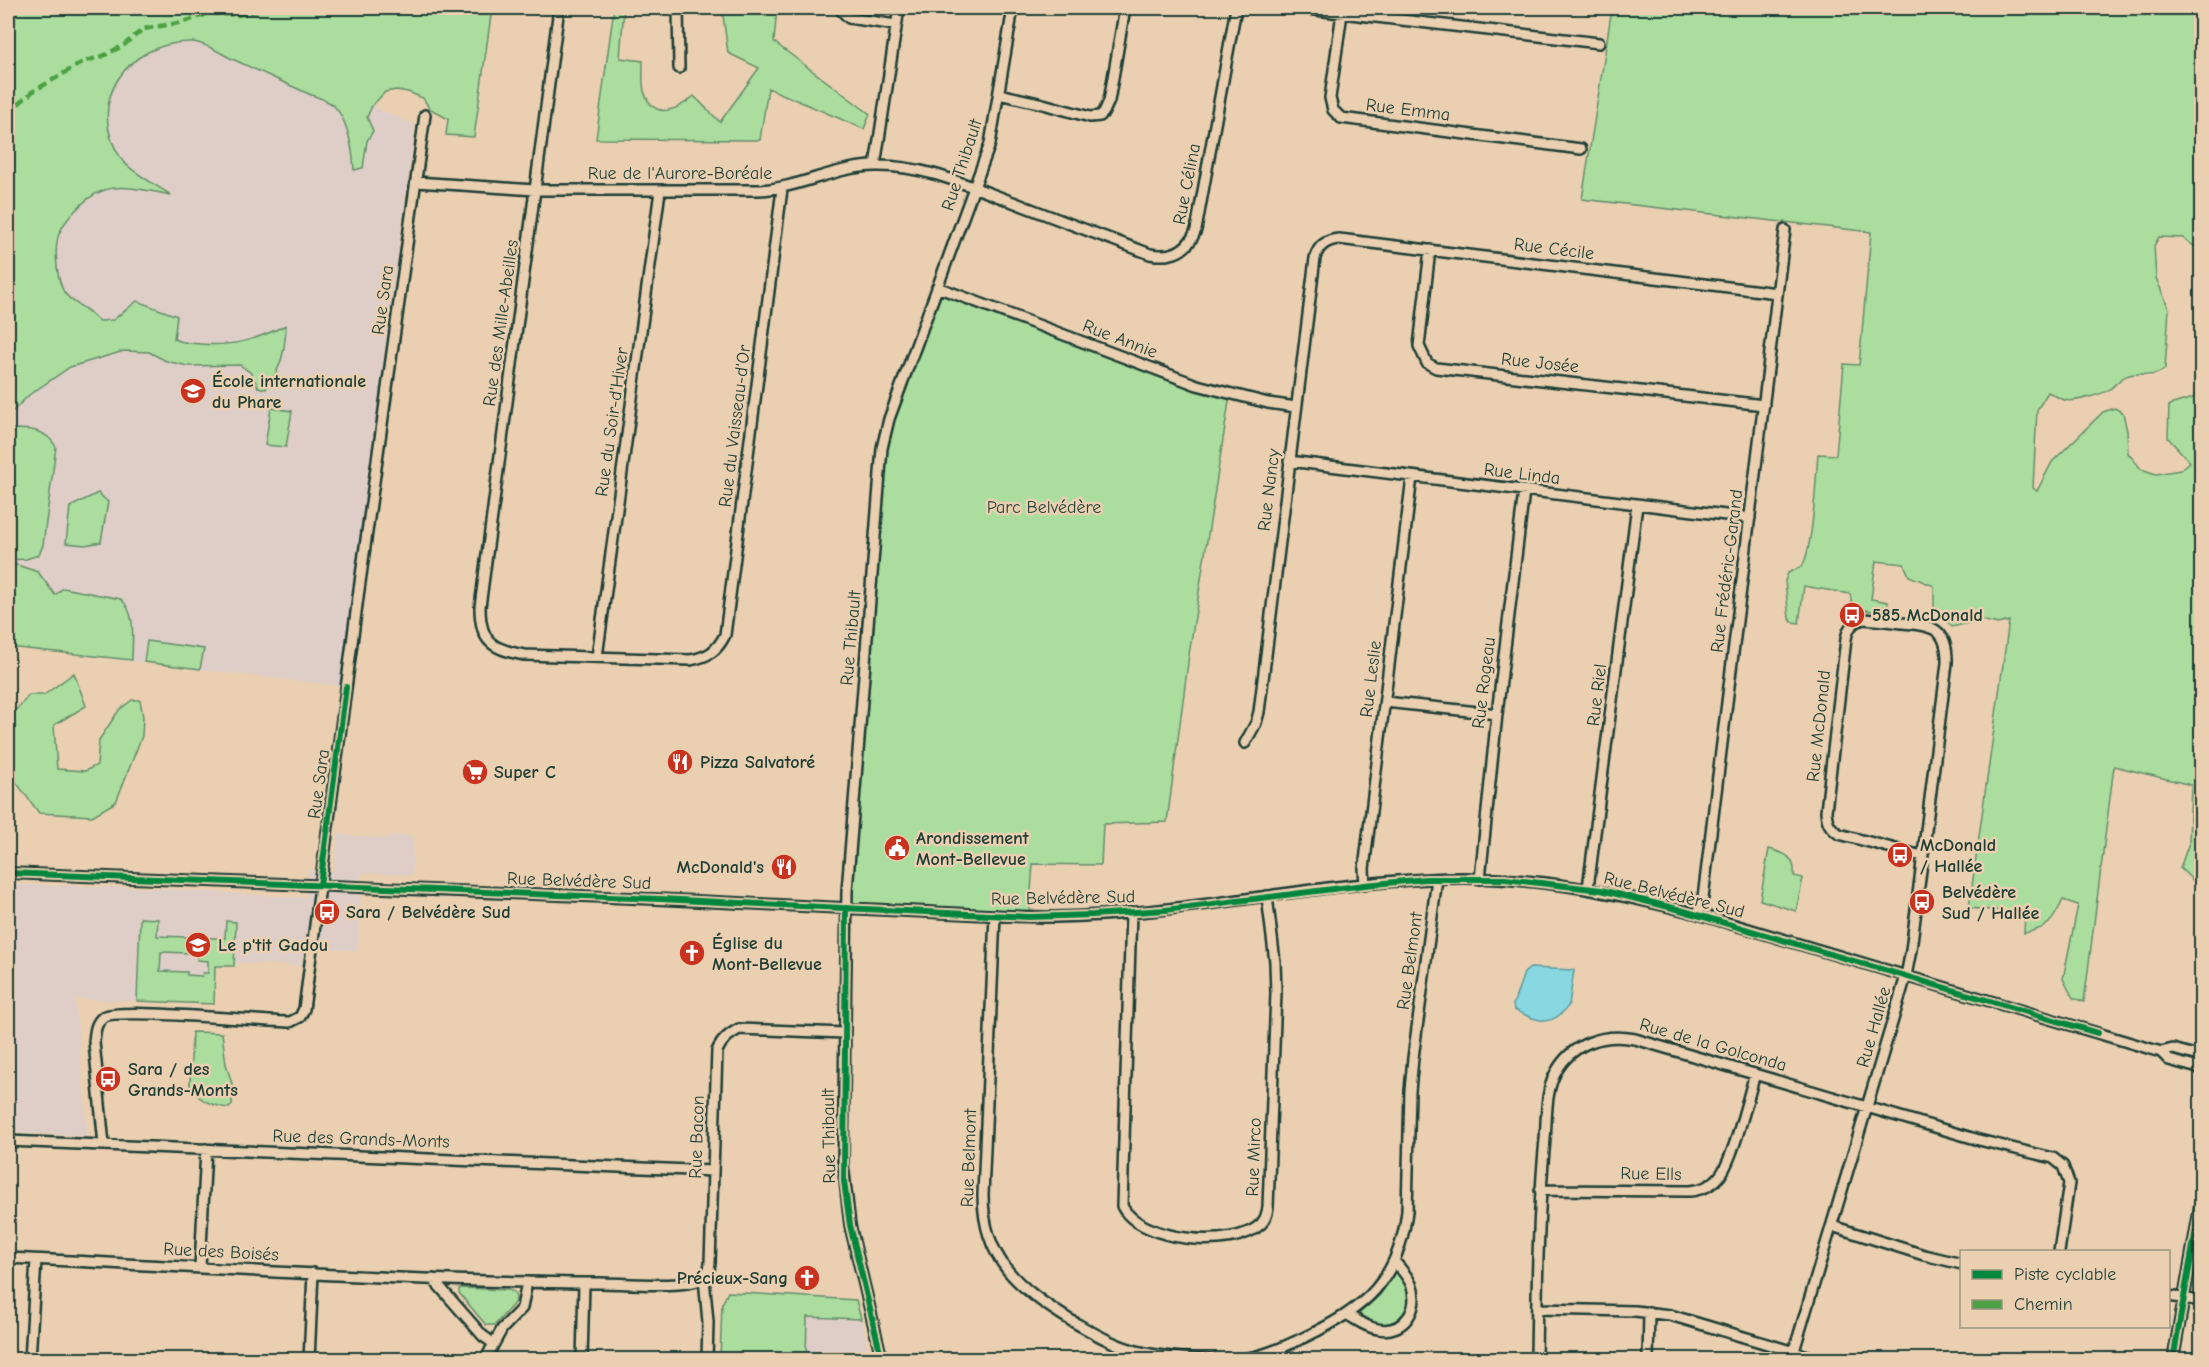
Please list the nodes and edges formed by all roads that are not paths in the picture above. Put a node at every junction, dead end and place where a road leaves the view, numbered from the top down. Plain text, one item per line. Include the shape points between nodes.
1 (559, 8) edge
2 (678, 8) edge
3 (839, 8) edge
4 (899, 8) edge
5 (1013, 8) edge
6 (1125, 8) edge
7 (1236, 8) edge
8 (1298, 8) edge
9 (1342, 13) junction
10 (896, 25) junction
11 (1599, 43) dead end
12 (679, 68) dead end
13 (999, 94) junction
14 (424, 115) dead end
15 (1581, 148) dead end
16 (875, 166) junction
17 (416, 182) junction
18 (974, 188) junction
19 (782, 189) junction
20 (535, 190) junction
21 (660, 191) junction
22 (1785, 230) dead end
23 (1327, 242) joint
24 (1430, 250) junction
25 (937, 287) junction
26 (1777, 293) junction
27 (1764, 405) junction
28 (1296, 407) junction
29 (1289, 461) junction
30 (1412, 477) junction
31 (1524, 491) junction
32 (1637, 505) junction
33 (1750, 518) junction
34 (1940, 634) joint
35 (597, 657) junction
36 (1385, 702) junction
37 (1497, 714) junction
38 (1245, 743) dead end
39 (1922, 856) junction
40 (8, 873) edge
41 (1437, 879) junction
42 (1480, 879) junction
43 (320, 885) junction
44 (1365, 885) junction
45 (1588, 888) junction
46 (1267, 896) junction
47 (846, 908) junction
48 (1131, 912) junction
49 (1698, 914) junction
50 (994, 915) junction
51 (1906, 976) junction
52 (844, 1033) junction
53 (2161, 1052) junction
54 (2202, 1058) edge
55 (2202, 1070) edge
56 (1755, 1074) junction
57 (1868, 1107) junction
58 (8, 1141) edge
59 (104, 1145) junction
60 (206, 1149) junction
61 (713, 1171) junction
62 (1540, 1190) junction
63 (2202, 1195) edge
64 (1832, 1226) junction
65 (2059, 1250) edge
66 (8, 1258) edge
67 (36, 1260) junction
68 (1394, 1261) junction
69 (1960, 1264) edge
70 (200, 1267) junction
71 (313, 1273) junction
72 (704, 1278) junction
73 (433, 1279) junction
74 (526, 1282) junction
75 (584, 1283) junction
76 (2170, 1296) edge
77 (2182, 1298) junction
78 (2202, 1301) edge
79 (1537, 1309) junction
80 (1649, 1312) junction
81 (1348, 1315) junction
82 (493, 1343) junction
83 (1794, 1351) junction
84 (1263, 1357) edge
85 (30, 1359) edge
86 (309, 1359) edge
87 (485, 1359) edge
88 (582, 1359) edge
89 (707, 1359) edge
90 (882, 1359) edge
91 (1215, 1359) edge
92 (1234, 1359) edge
93 (1536, 1359) edge
94 (1648, 1359) edge
95 (1821, 1359) edge
96 (2173, 1359) edge

1 - 20 street, Rue des Mille-Abeilles
2 - 12 street
3 - 10 street via 849,18
4 - 10 street
5 - 13 street, Rue Thibault
6 - 13 street via 1109,101 1100,116 1089,117
7 - 18 street, Rue Célina via 1196,230 1181,251 1162,256 1150,254
8 - 9 street
9 - 11 street
9 - 15 street, Rue Emma via 1330,98 1333,110 1341,118
10 - 16 street
13 - 18 street, Rue Thibault via 990,144
14 - 17 street, Rue Sara
16 - 18 street, Rue de l'Aurore-Boréale via 914,169
16 - 19 street, Rue de l'Aurore-Boréale via 840,171
17 - 20 street, Rue de l'Aurore-Boréale
17 - 43 street, Rue Sara
18 - 25 street, Rue Thibault
19 - 21 street, Rue de l'Aurore-Boréale
19 - 35 street, Rue du Vaisseau-d'Or via 725,635 716,650 703,658 679,661
20 - 21 street, Rue de l'Aurore-Boréale
20 - 35 street, Rue des Mille-Abeilles via 480,607 482,632 497,649 524,655
21 - 35 street, Rue du Soir-d'Hiver
22 - 26 street, Rue Frédéric-Garand
23 - 24 street, Rue Cécile via 1339,239
23 - 28 street, Rue Nancy via 1315,258
24 - 26 street, Rue Cécile
24 - 27 street, Rue Josée via 1419,346 1427,363 1436,368
25 - 28 street, Rue Annie via 1197,386
25 - 47 street, Rue Thibault via 889,418 882,448
26 - 27 street, Rue Frédéric-Garand
27 - 33 street, Rue Frédéric-Garand
28 - 29 street, Rue Nancy
29 - 30 street, Rue Linda
29 - 38 street, Rue Nancy via 1259,712
30 - 31 street, Rue Linda
30 - 36 street, Rue Leslie
31 - 32 street, Rue Linda
31 - 37 street, Rue Rogeau
32 - 33 street, Rue Linda
32 - 45 street, Rue Riel
33 - 49 street, Rue Frédéric-Garand
34 - 39 street, Rue Hallée via 1948,650 1947,663
34 - 39 street, Rue McDonald via 1926,625 1864,619 1848,629 1826,811 1827,821 1839,834
36 - 37 street
36 - 44 street, Rue Leslie
37 - 42 street, Rue Rogeau
39 - 51 street, Rue Hallée
40 - 43 street, Rue Belvédère Sud
41 - 42 street, Rue Belvédère Sud
41 - 44 street, Rue Belvédère Sud
41 - 68 street, Rue Belmont via 1413,1058 1407,1210
42 - 45 street, Rue Belvédère Sud
43 - 47 street, Rue Belvédère Sud
43 - 59 street, Rue Sara via 304,1009 296,1020 119,1013 102,1017 94,1042
44 - 46 street, Rue Belvédère Sud
45 - 49 street, Rue Belvédère Sud
46 - 48 street, Rue Belvédère Sud
46 - 48 street, Rue Mirco via 1276,984 1268,1207 1259,1226 1223,1238 1185,1238 1155,1230 1131,1217 1122,1206
47 - 50 street, Rue Belvédère Sud
47 - 52 street, Rue Thibault
48 - 50 street, Rue Belvédère Sud via 1058,917
49 - 51 street, Rue Belvédère Sud
50 - 91 street, Rue Belmont via 983,1195 985,1222 993,1248 1025,1290 1096,1335 1149,1354
51 - 53 street, Rue Belvédère Sud
51 - 57 street, Rue Hallée
52 - 61 street, Rue Bacon via 748,1028 729,1034 721,1042 716,1061
52 - 90 street, Rue Thibault via 844,1181 850,1225
53 - 54 street, Rue Belvédère Sud via 2172,1049
53 - 55 street, Rue Belvédère Sud via 2169,1060
56 - 57 street, Rue de la Golconda
56 - 62 street, Rue Ells via 1728,1162 1719,1177 1705,1188
56 - 62 street, Rue de la Golconda via 1624,1037 1604,1037 1584,1044 1568,1057 1551,1083
57 - 64 street, Rue Hallée
57 - 65 street, Rue de la Golconda via 2058,1161 2069,1183
58 - 59 street, Rue des Grands-Monts
59 - 60 street, Rue des Grands-Monts
60 - 61 street, Rue des Grands-Monts
60 - 70 street
61 - 72 street, Rue Bacon via 710,1263
62 - 79 street, Rue de la Golconda
63 - 77 street
64 - 69 street
64 - 83 street, Rue Hallée
66 - 67 street, Rue des Boisés
67 - 70 street, Rue des Boisés
67 - 85 street
68 - 81 street, Rue Belmont via 1371,1294
68 - 81 street via 1413,1292 1412,1313 1406,1321 1388,1330 1377,1329
70 - 71 street, Rue des Boisés
71 - 73 street, Rue des Boisés
71 - 86 street
72 - 75 street, Rue des Boisés via 694,1283
72 - 89 street, Rue Bacon
73 - 74 street, Rue des Boisés
73 - 82 street
74 - 75 street, Rue des Boisés
74 - 82 street via 522,1308
75 - 88 street
76 - 77 street
77 - 78 street
77 - 96 street
79 - 80 street
79 - 93 street, Rue de la Golconda
80 - 83 street via 1681,1317
80 - 94 street
81 - 84 street, Rue Belmont
82 - 87 street
83 - 95 street
84 - 92 street, Rue Belmont

